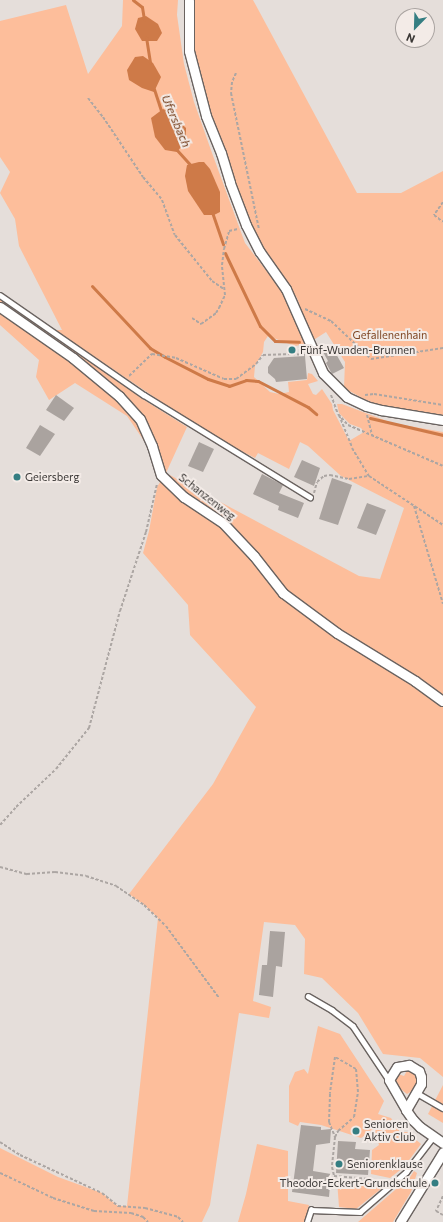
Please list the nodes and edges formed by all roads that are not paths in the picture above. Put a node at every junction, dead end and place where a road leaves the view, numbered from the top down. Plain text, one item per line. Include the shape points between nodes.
1 (189, 0) edge
2 (0, 295) edge
3 (0, 306) edge
4 (443, 420) edge
5 (310, 497) road end
6 (443, 701) edge
7 (308, 996) dead end
8 (389, 1080) junction
9 (417, 1093) junction
10 (443, 1108) edge
11 (406, 1110) junction
12 (433, 1137) junction
13 (443, 1143) edge
14 (443, 1152) edge
15 (307, 1222) edge
16 (400, 1222) edge

1 - 4 street via 189,51 204,109 250,234 286,288 323,373 347,397 366,406
2 - 5 lane via 144,395
3 - 6 street, Schanzenweg via 119,396 140,419 161,475 184,497 223,523 254,556 283,593 337,632
7 - 8 lane via 353,1026
8 - 9 street via 397,1067 409,1064 422,1077
8 - 11 street
9 - 10 lane
9 - 11 street
11 - 12 street via 420,1127
12 - 13 street
12 - 15 lane via 406,1172 360,1212 311,1210
14 - 16 street

